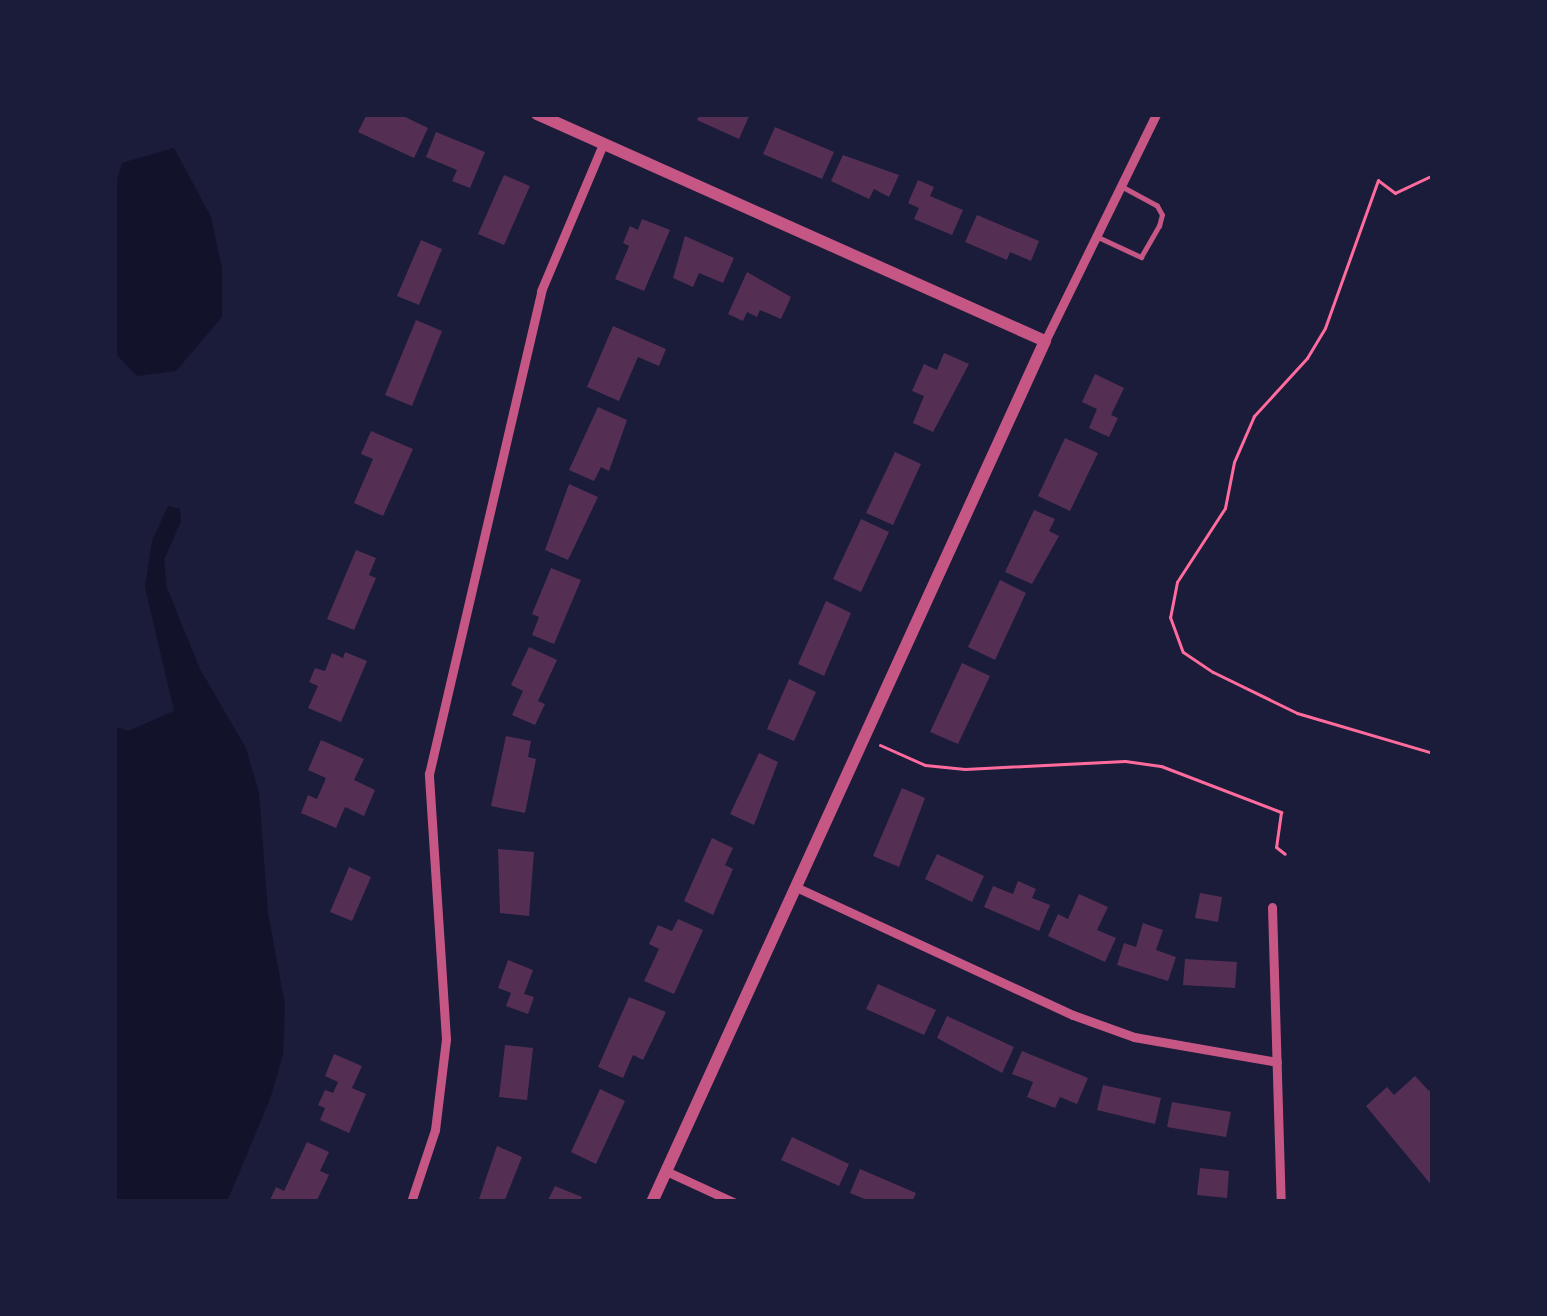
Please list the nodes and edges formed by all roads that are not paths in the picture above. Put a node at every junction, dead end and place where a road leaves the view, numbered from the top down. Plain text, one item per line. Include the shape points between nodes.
1 (537, 114) edge
2 (1156, 114) edge
3 (603, 144) junction
4 (1120, 186) junction
5 (1096, 236) junction
6 (1045, 341) junction
7 (798, 888) junction
8 (1272, 907) dead end
9 (1277, 1062) junction
10 (666, 1171) junction
11 (411, 1202) edge
12 (652, 1202) edge
13 (733, 1202) edge
14 (1281, 1202) edge

1 - 3 street
2 - 4 street
3 - 6 street
3 - 11 street via 541,291 429,774 446,1039 435,1130
4 - 5 street
4 - 5 lane via 1157,206 1160,226 1141,257
5 - 6 street
6 - 7 street
7 - 9 street via 1072,1015 1134,1036
7 - 10 street
8 - 9 street
9 - 14 street
10 - 12 street
10 - 13 street

